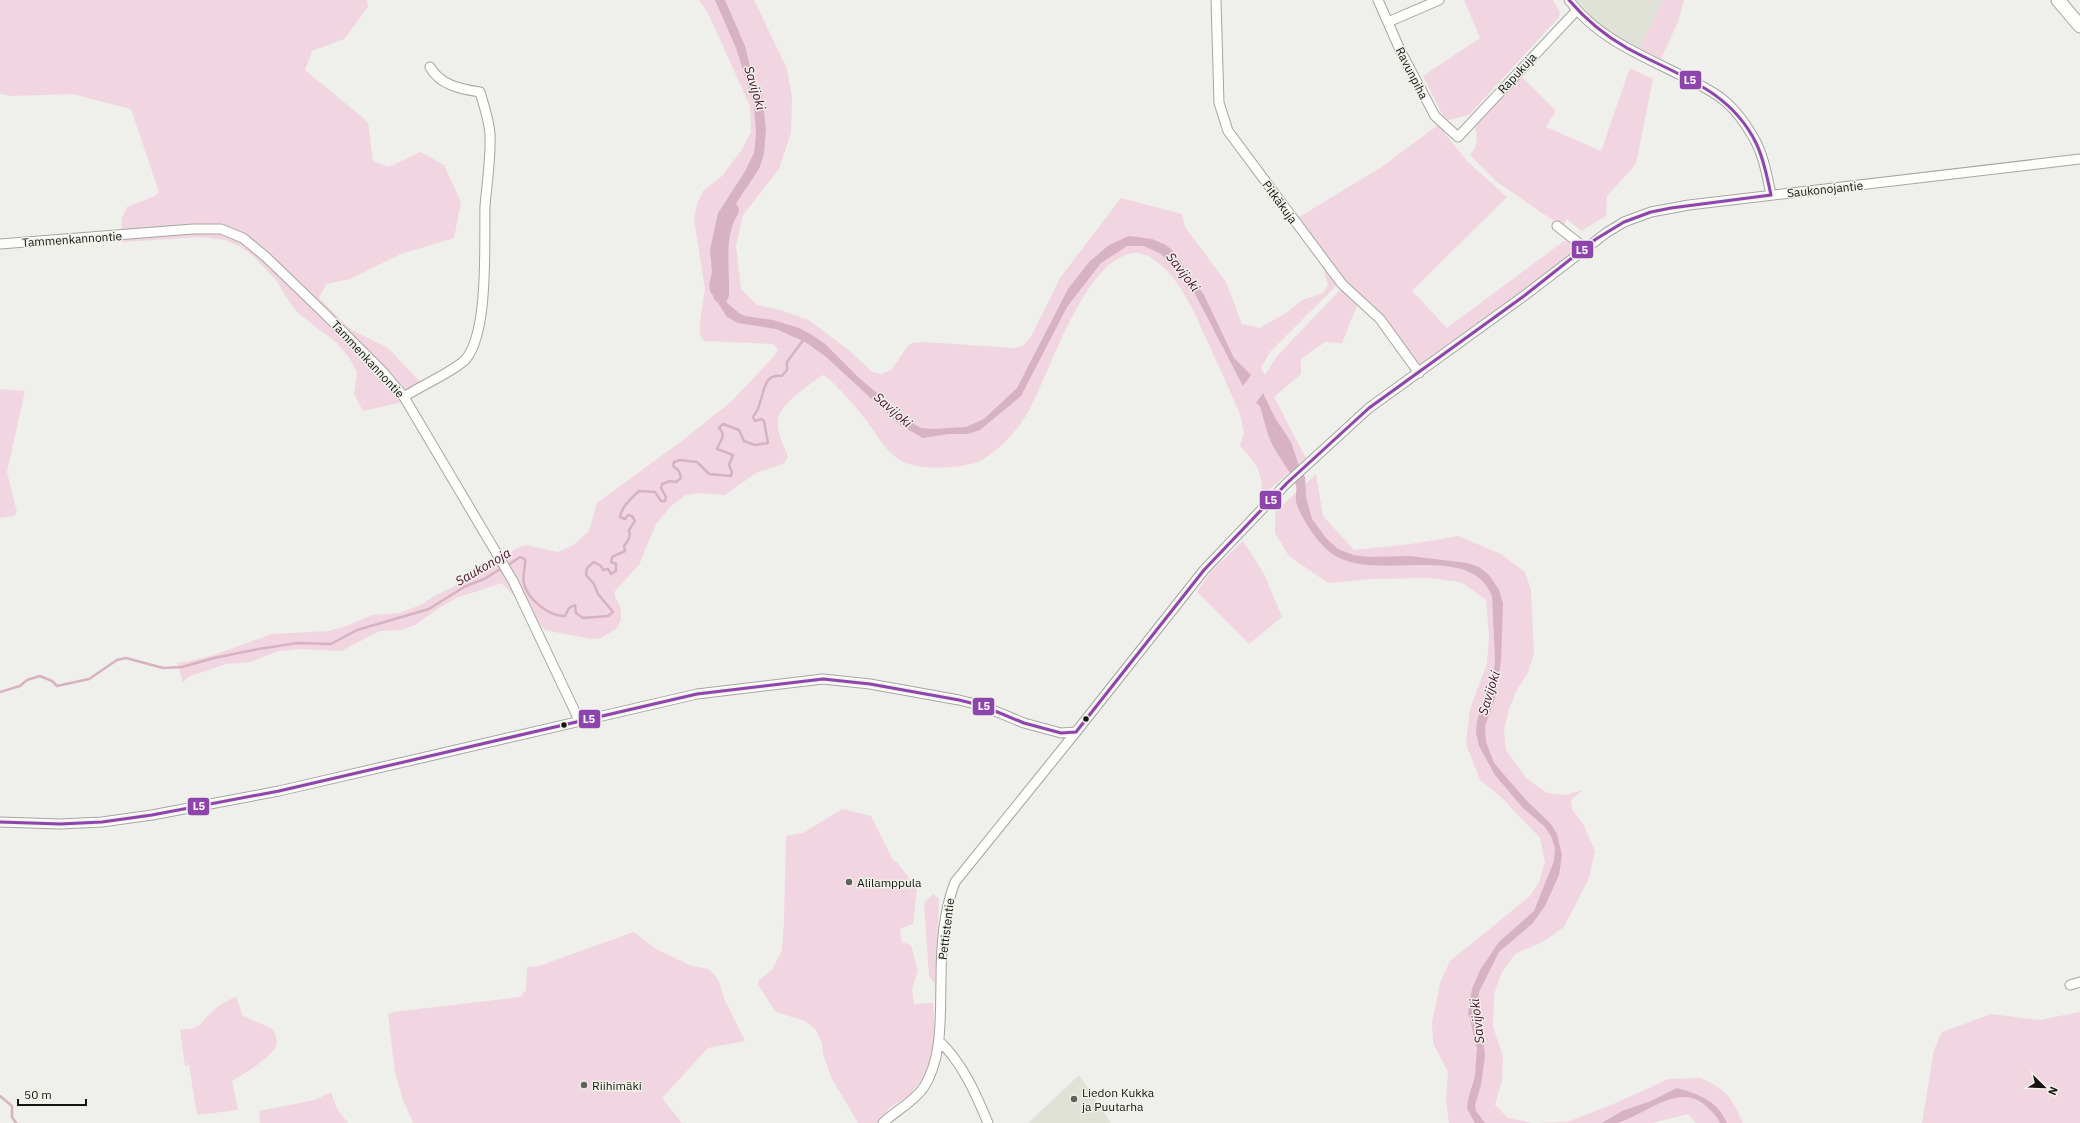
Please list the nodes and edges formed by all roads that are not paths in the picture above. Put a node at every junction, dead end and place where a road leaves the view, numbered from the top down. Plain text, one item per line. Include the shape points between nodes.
1 (1216, 0) edge
2 (1378, 0) edge
3 (1439, 0) edge
4 (1569, 0) edge
5 (2058, 0) edge
6 (1577, 10) junction
7 (1388, 22) junction
8 (2080, 26) edge
9 (430, 67) dead end
10 (1458, 137) joint
11 (2080, 160) edge
12 (1771, 195) junction
13 (1557, 226) dead end
14 (0, 244) edge
15 (1585, 248) junction
16 (1418, 374) junction
17 (404, 397) junction
18 (579, 720) junction
19 (1076, 732) junction
20 (0, 822) edge
21 (2080, 982) edge
22 (2070, 985) dead end
23 (939, 1041) junction
24 (882, 1123) edge
25 (988, 1123) edge

1 - 16 street, Pitkäkuja via 1219,103 1228,131 1342,284 1380,319
2 - 7 street, Ravunpiha
3 - 7 street
4 - 6 street
5 - 8 highway
6 - 10 street, Rapukuja
6 - 12 street via 1609,37 1701,86 1737,112 1753,136
7 - 10 street, Ravunpiha via 1435,116
9 - 17 street via 436,77 449,85 480,92 490,133 483,301 477,333 466,358 454,368
11 - 12 street, Saukonojantie
12 - 15 street, Saukonojantie via 1651,212 1624,222
13 - 15 street
14 - 17 street, Tammenkannontie via 221,229 243,238 266,257 353,341
15 - 16 street, Saukonojantie
16 - 19 street, Saukonojantie via 1369,408 1287,483 1204,570
17 - 18 street, Tammenkannontie via 508,572
18 - 19 street via 697,694 822,679 870,684 959,700 983,706 1024,723 1061,733
18 - 20 street via 286,789 152,815 102,822 60,824
19 - 23 street, Pettistentie via 955,882 949,896 944,927 942,1021
21 - 22 street
23 - 24 street, Pettistentie via 930,1075 923,1088
23 - 25 street via 951,1052 962,1068

